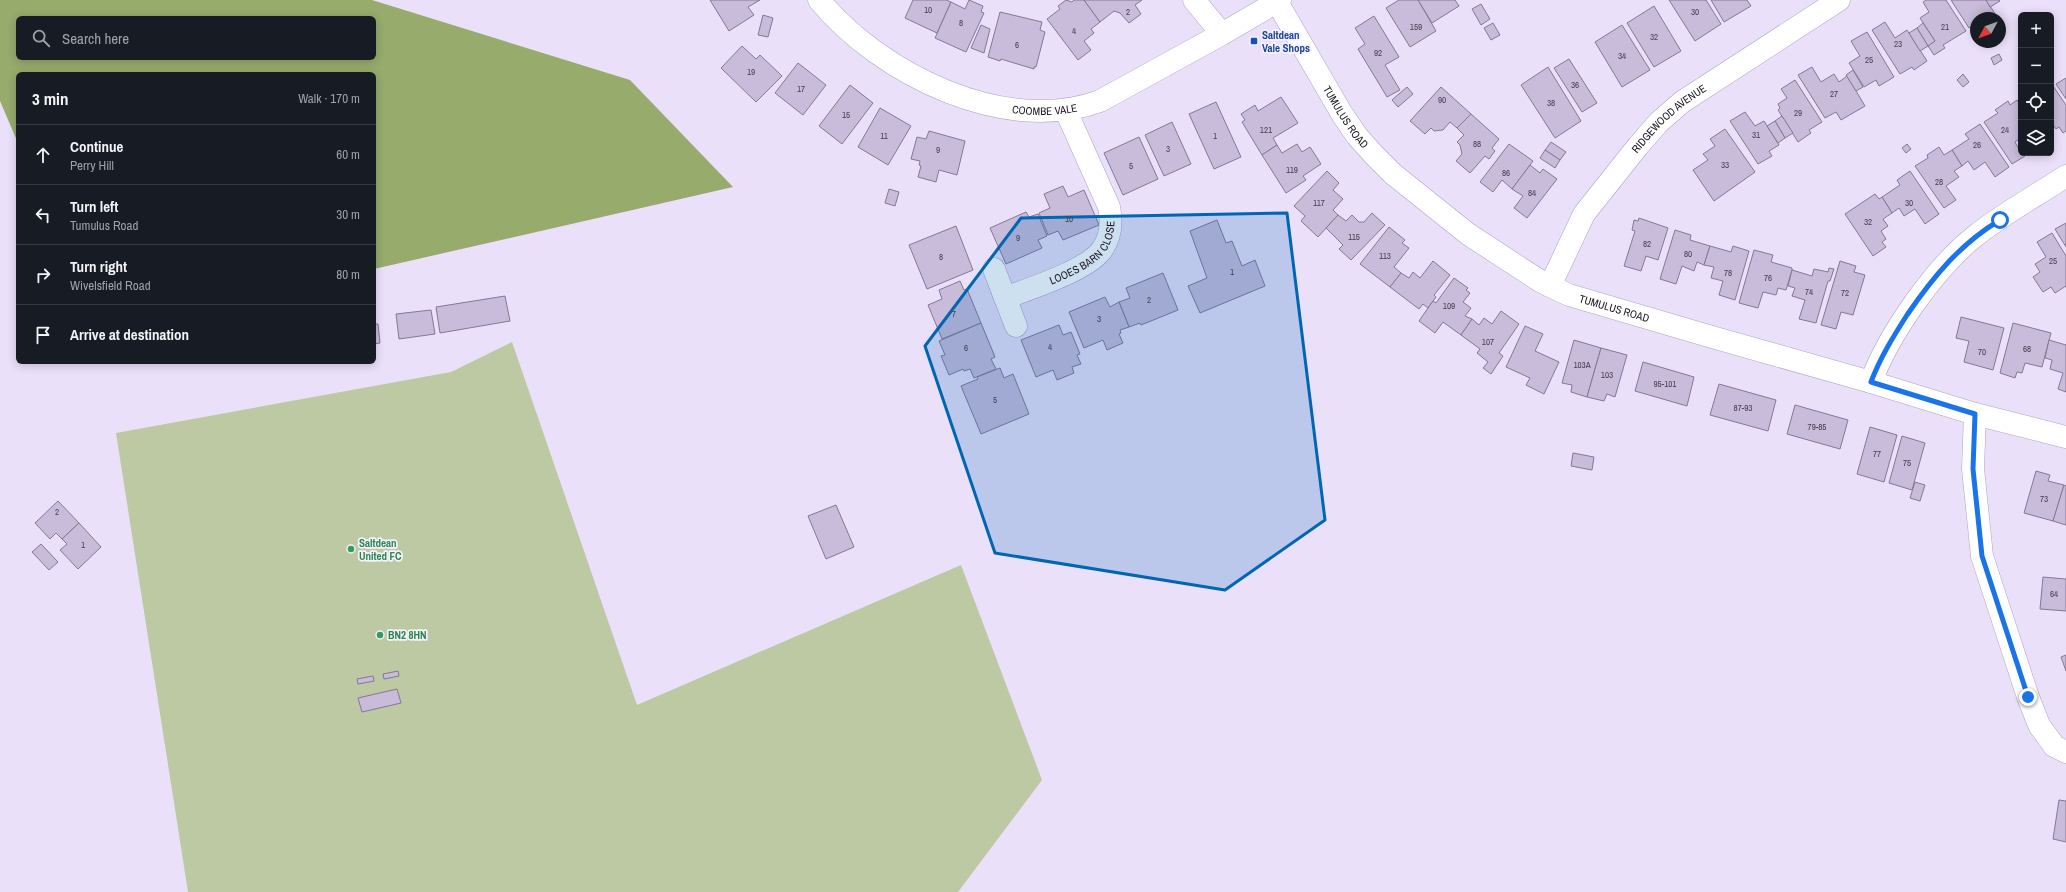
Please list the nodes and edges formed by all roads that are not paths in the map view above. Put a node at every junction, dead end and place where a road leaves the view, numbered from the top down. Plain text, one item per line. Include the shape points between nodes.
1 (819, 0) edge
2 (1194, 0) edge
3 (1839, 0) edge
4 (1279, 1) edge
5 (1222, 34) junction
6 (1066, 111) junction
7 (2066, 176) edge
8 (994, 269) dead end
9 (1550, 286) junction
10 (1005, 298) junction
11 (1016, 326) dead end
12 (1871, 382) junction
13 (1975, 414) junction
14 (2066, 437) edge
15 (2066, 752) edge

1 - 6 street, COOMBE VALE via 866,46 890,63 924,81 991,104 1032,111
2 - 5 street
3 - 9 street, RIDGEWOOD AVENUE via 1682,102 1659,122 1584,214
4 - 5 street, COOMBE VALE
4 - 9 street, TUMULUS ROAD via 1342,114 1375,156 1393,174 1468,234 1508,262
5 - 6 street, COOMBE VALE via 1100,101
6 - 10 street, LOOES BARN CLOSE via 1109,207 1111,222 1108,238 1101,251 1087,262 1059,277
7 - 12 street via 1976,235 1949,260 1891,340
8 - 10 street
9 - 12 street, TUMULUS ROAD via 1570,295 1645,318
10 - 11 street
12 - 13 street, TUMULUS ROAD
13 - 14 street, TUMULUS ROAD
13 - 15 street via 1973,469 1982,556 2039,724 2051,742

